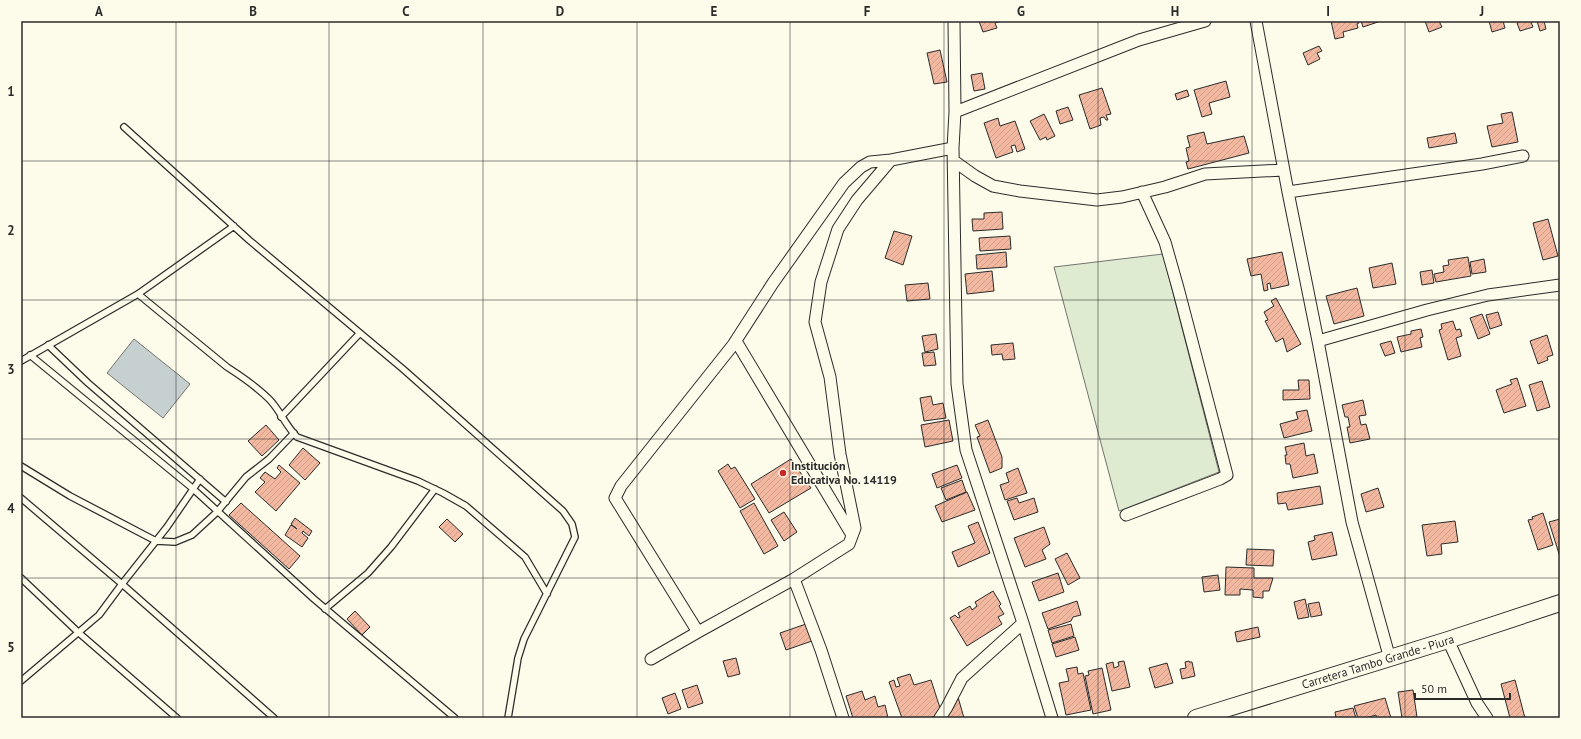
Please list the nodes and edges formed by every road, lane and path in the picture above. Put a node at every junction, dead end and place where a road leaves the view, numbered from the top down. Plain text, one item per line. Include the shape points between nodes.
1 (954, 21) edge
2 (1205, 21) edge
3 (1259, 22) edge
4 (955, 112) junction
5 (124, 126) dead end
6 (953, 148) junction
7 (1523, 156) dead end
8 (891, 160) junction
9 (954, 161) junction
10 (1283, 170) junction
11 (1142, 192) junction
12 (1288, 192) junction
13 (234, 226) junction
14 (1560, 285) edge
15 (138, 294) junction
16 (360, 333) junction
17 (736, 341) junction
18 (1318, 341) junction
19 (48, 345) junction
20 (30, 355) junction
21 (21, 361) edge
22 (281, 417) junction
23 (294, 433) junction
24 (21, 466) edge
25 (200, 479) junction
26 (193, 489) junction
27 (434, 489) junction
28 (21, 498) edge
29 (226, 502) junction
30 (217, 512) junction
31 (1126, 515) dead end
32 (852, 535) junction
33 (156, 541) junction
34 (21, 578) edge
35 (794, 579) junction
36 (122, 584) junction
37 (547, 594) junction
38 (1560, 603) edge
39 (325, 609) junction
40 (1024, 623) junction
41 (698, 632) junction
42 (79, 633) junction
43 (1448, 640) junction
44 (651, 659) dead end
45 (1390, 659) junction
46 (21, 682) edge
47 (177, 718) edge
48 (274, 718) edge
49 (455, 718) edge
50 (508, 718) edge
51 (842, 718) edge
52 (940, 718) edge
53 (1052, 718) edge
54 (1196, 718) edge
55 (1487, 718) edge

1 - 4 street
2 - 4 street via 1139,40
3 - 10 street
4 - 6 street
5 - 13 lane
6 - 8 street
6 - 9 street
7 - 12 street
8 - 17 street via 870,162 860,167 844,183
8 - 32 street via 857,200 838,229 821,282 815,322 830,377 840,454 855,528
9 - 11 street via 993,186 1020,191 1097,200
9 - 40 street via 957,384 966,450
10 - 11 street via 1205,174
10 - 12 street
11 - 31 street via 1164,242 1172,268 1227,475
12 - 18 street
13 - 15 lane
13 - 16 lane
14 - 18 street via 1488,295
15 - 19 lane
15 - 22 lane via 270,400
16 - 22 lane
16 - 37 lane via 563,511 572,524 575,537
17 - 32 street
17 - 41 street via 621,486 615,498
18 - 45 street via 1352,522
19 - 20 lane
19 - 25 lane via 88,383
20 - 21 lane
20 - 26 lane
22 - 23 lane
23 - 27 lane
23 - 29 lane via 269,459 246,477
24 - 33 lane via 70,496
25 - 26 lane
25 - 29 lane
26 - 30 lane
26 - 33 lane
27 - 37 lane via 466,506 525,557
27 - 39 lane via 391,547 368,573
28 - 36 lane
29 - 30 lane
30 - 33 lane via 192,535 175,542
30 - 39 lane
32 - 35 street via 850,544
33 - 36 lane
34 - 42 lane
35 - 41 street
35 - 51 street via 821,650
36 - 42 lane via 99,616
36 - 48 lane
37 - 50 lane via 524,639 518,658
38 - 43 main road, Carretera Tambo Grande - Piura
39 - 49 lane
40 - 52 street via 962,678
40 - 53 street
41 - 44 street
42 - 46 lane
42 - 47 lane
43 - 45 main road, Carretera Tambo Grande - Piura
43 - 55 street via 1477,703
45 - 54 main road, Carretera Tambo Grande - Piura

